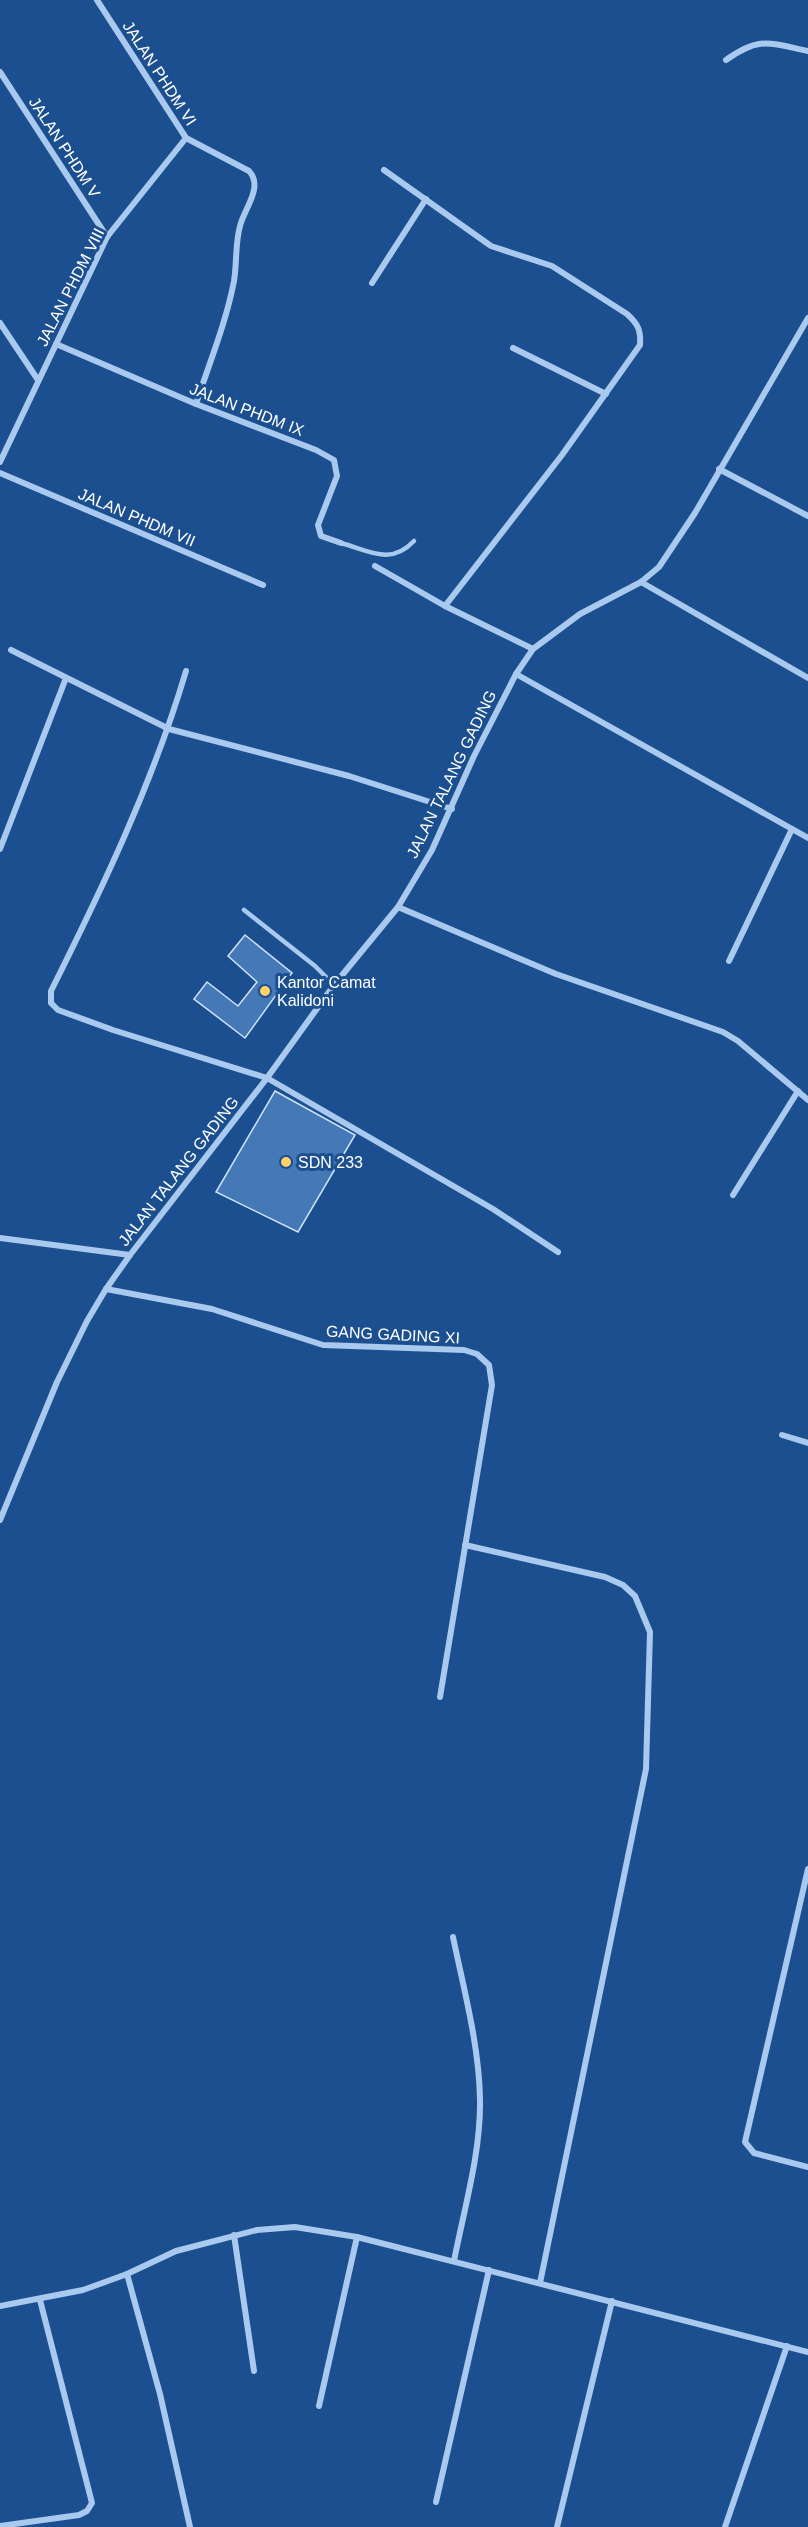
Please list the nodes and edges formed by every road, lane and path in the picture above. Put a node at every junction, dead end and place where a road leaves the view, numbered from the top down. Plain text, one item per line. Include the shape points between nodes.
1 (97, 0) edge
2 (808, 51) edge
3 (726, 60) dead end
4 (0, 72) edge
5 (186, 138) junction
6 (384, 170) dead end
7 (426, 199) junction
8 (107, 237) junction
9 (372, 283) dead end
10 (808, 318) edge
11 (0, 323) edge
12 (56, 344) junction
13 (513, 348) dead end
14 (38, 381) junction
15 (606, 394) junction
16 (196, 404) junction
17 (0, 462) edge
18 (719, 469) junction
19 (0, 473) edge
20 (808, 516) edge
21 (414, 541) dead end
22 (341, 543) joint
23 (375, 567) dead end
24 (641, 582) junction
25 (262, 585) dead end
26 (445, 606) junction
27 (533, 649) junction
28 (11, 650) dead end
29 (186, 671) dead end
30 (516, 674) junction
31 (66, 678) junction
32 (808, 678) edge
33 (169, 729) junction
34 (452, 809) junction
35 (792, 829) junction
36 (808, 838) edge
37 (0, 849) edge
38 (398, 907) junction
39 (244, 910) dead end
40 (729, 961) dead end
41 (334, 985) junction
42 (267, 1078) junction
43 (798, 1091) junction
44 (808, 1100) edge
45 (732, 1195) dead end
46 (0, 1238) edge
47 (558, 1252) dead end
48 (130, 1255) junction
49 (106, 1289) junction
50 (782, 1435) dead end
51 (808, 1443) edge
52 (0, 1520) edge
53 (465, 1545) junction
54 (440, 1696) dead end
55 (808, 1869) edge
56 (453, 1937) dead end
57 (808, 2167) edge
58 (234, 2235) junction
59 (357, 2237) junction
60 (454, 2261) junction
61 (489, 2270) junction
62 (127, 2274) junction
63 (540, 2283) junction
64 (40, 2300) junction
65 (612, 2301) junction
66 (0, 2306) edge
67 (788, 2346) junction
68 (808, 2352) edge
69 (254, 2371) dead end
70 (319, 2406) dead end
71 (436, 2502) dead end
72 (0, 2526) edge
73 (190, 2527) edge
74 (557, 2527) edge
75 (725, 2527) edge

1 - 5 street, JALAN PHDM VI
2 - 3 street via 770,43 746,46
4 - 8 street, JALAN PHDM V
5 - 8 street, JALAN PHDM VIII
5 - 16 street, JALAN PHDM VI via 249,171 255,184 239,228 227,310
6 - 7 street
7 - 9 street
7 - 15 street via 490,246 552,266 636,322 640,345
8 - 12 street, JALAN PHDM VIII
10 - 18 street, JALAN TALANG GADING
11 - 14 street
12 - 14 street, JALAN PHDM VIII
12 - 16 street, JALAN PHDM IX
13 - 15 street
14 - 17 street, JALAN PHDM VIII
15 - 26 street
16 - 22 street, JALAN PHDM IX via 334,460 338,476 318,525 321,536
18 - 20 street
18 - 24 street, JALAN TALANG GADING via 675,545 659,567
19 - 25 street, JALAN PHDM VII
21 - 22 lane via 402,554 390,557
23 - 26 street
24 - 27 street, JALAN TALANG GADING via 580,614
24 - 32 street
26 - 27 street
27 - 30 street, JALAN TALANG GADING
28 - 31 street
29 - 33 street
30 - 34 street, JALAN TALANG GADING
30 - 35 street
31 - 33 street
31 - 37 street
33 - 34 street via 338,773
33 - 42 street via 50,1000 58,1010 113,1030
34 - 38 street, JALAN TALANG GADING
35 - 36 street
35 - 40 street
38 - 41 street, JALAN TALANG GADING
38 - 43 street via 556,974 723,1032
39 - 41 lane
41 - 42 street, JALAN TALANG GADING
42 - 47 street via 493,1209
42 - 48 street, JALAN TALANG GADING
43 - 44 street
43 - 45 street
46 - 48 street
48 - 49 street, JALAN TALANG GADING
49 - 52 street, JALAN TALANG GADING via 57,1382
49 - 53 street, GANG GADING XI via 212,1309 323,1345 464,1350 484,1359 489,1365 492,1385
50 - 51 street
53 - 54 street, GANG GADING XI
53 - 63 street via 605,1577 623,1585 635,1596 650,1632 646,1769
55 - 57 street via 745,2142 754,2153
56 - 60 street via 478,2062 480,2100 477,2139
58 - 59 street via 295,2227
58 - 62 street via 177,2251
58 - 69 street
59 - 60 street
59 - 70 street
60 - 61 street
61 - 63 street
61 - 71 street
62 - 64 street
62 - 73 street via 160,2394
63 - 65 street
64 - 66 street
64 - 72 street via 92,2503 79,2515
65 - 67 street
65 - 74 street
67 - 68 street
67 - 75 street

